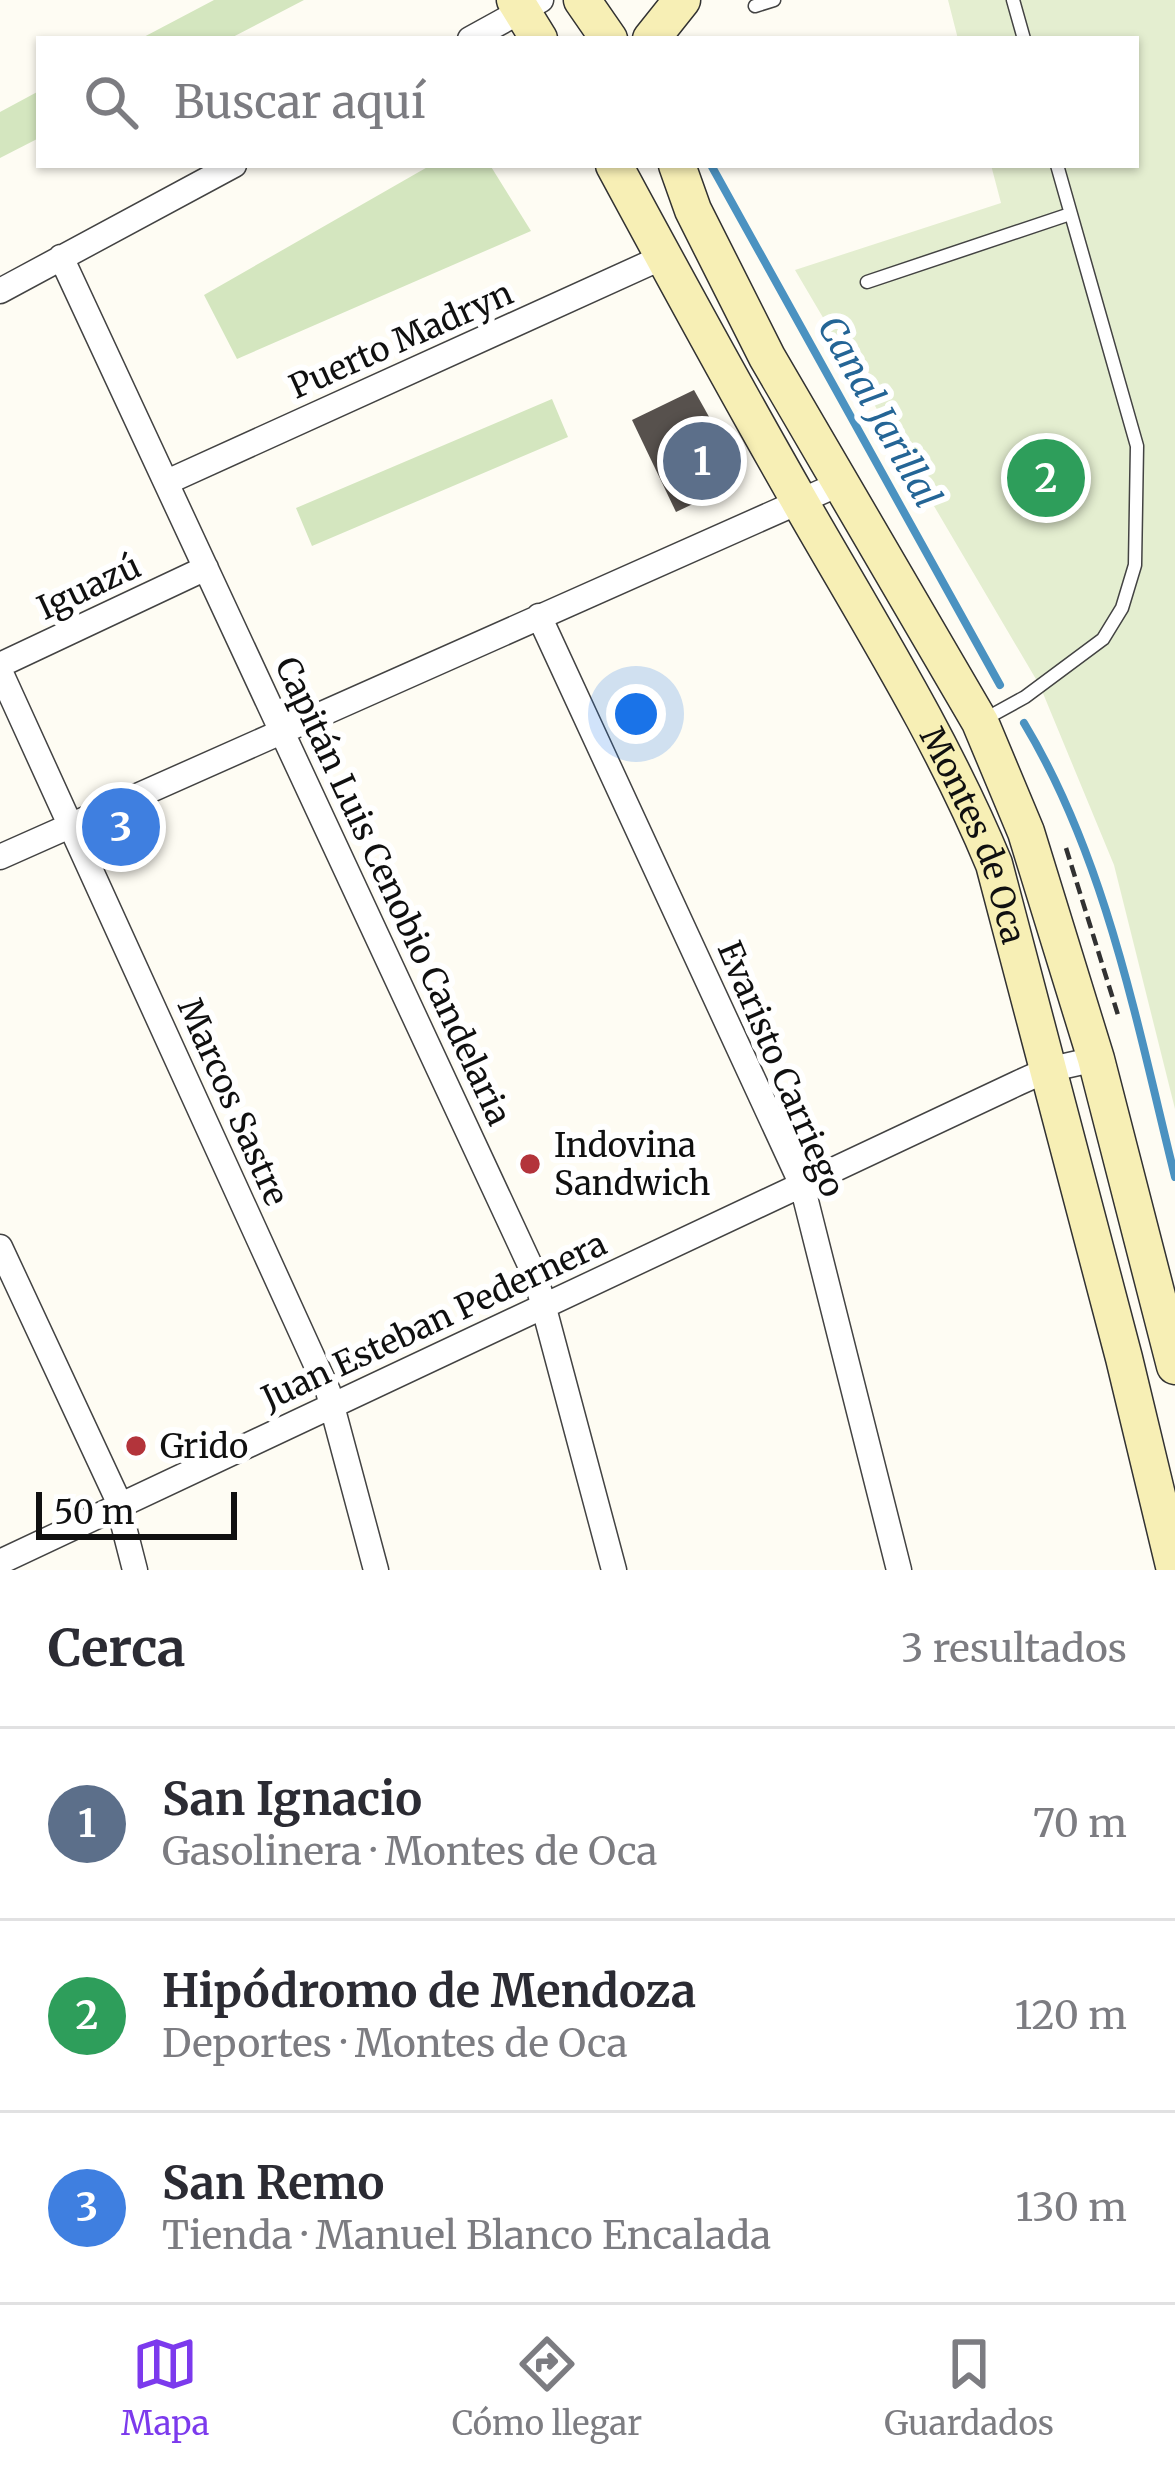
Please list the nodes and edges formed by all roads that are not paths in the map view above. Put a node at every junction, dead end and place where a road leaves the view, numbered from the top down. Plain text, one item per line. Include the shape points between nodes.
1 (582, 0) edge
2 (682, 0) edge
3 (693, 0) edge
4 (774, 0) edge
5 (1013, 0) edge
6 (755, 6) dead end
7 (530, 13) edge
8 (477, 36) edge
9 (607, 36) edge
10 (653, 36) edge
11 (687, 36) edge
12 (1023, 36) edge
13 (228, 168) edge
14 (616, 168) edge
15 (678, 168) edge
16 (1058, 168) edge
17 (1070, 214) junction
18 (62, 257) junction
19 (663, 257) junction
20 (867, 282) dead end
21 (0, 291) edge
22 (166, 482) junction
23 (839, 484) junction
24 (799, 501) junction
25 (206, 568) junction
26 (539, 616) junction
27 (0, 668) edge
28 (980, 722) junction
29 (282, 731) junction
30 (71, 825) junction
31 (0, 857) edge
32 (1096, 1059) junction
33 (1047, 1070) junction
34 (802, 1185) junction
35 (0, 1247) edge
36 (546, 1305) junction
37 (1175, 1366) edge
38 (333, 1406) junction
39 (119, 1506) junction
40 (0, 1562) edge
41 (135, 1570) edge
42 (376, 1570) edge
43 (614, 1570) edge
44 (898, 1570) edge
45 (1175, 1570) edge

1 - 9 main road
2 - 10 main road
3 - 11 main road
4 - 6 lane
5 - 12 lane
7 - 8 street
13 - 18 street
14 - 19 main road, Montes de Oca
15 - 23 main road, Montes de Oca via 727,278
16 - 17 lane
17 - 20 lane
17 - 28 lane via 1137,446 1135,566 1103,639
18 - 21 street
18 - 22 street, Capitán Luis Cenobio Candelaria
19 - 22 street, Puerto Madryn
19 - 24 main road, Montes de Oca
22 - 25 street, Capitán Luis Cenobio Candelaria
23 - 24 street
23 - 28 main road, Montes de Oca
24 - 26 street
24 - 33 main road, Montes de Oca via 965,794 994,864
25 - 27 street, Iguazú
25 - 29 street, Capitán Luis Cenobio Candelaria
26 - 29 street
26 - 34 street, Evaristo Carriego
27 - 30 street, Marcos Sastre
28 - 32 main road, Montes de Oca via 1026,832
29 - 30 street
29 - 36 street, Capitán Luis Cenobio Candelaria
30 - 31 street
30 - 38 street, Marcos Sastre
32 - 33 street, Juan Esteban Pedernera
32 - 37 main road, Montes de Oca
33 - 34 street, Juan Esteban Pedernera
33 - 45 main road, Montes de Oca
34 - 36 street, Juan Esteban Pedernera
34 - 44 street, Evaristo Carriego
35 - 39 street
36 - 38 street, Juan Esteban Pedernera
36 - 43 street, Capitán Luis Cenobio Candelaria
38 - 39 street, Juan Esteban Pedernera
38 - 42 street, Marcos Sastre
39 - 40 street, Juan Esteban Pedernera
39 - 41 street

